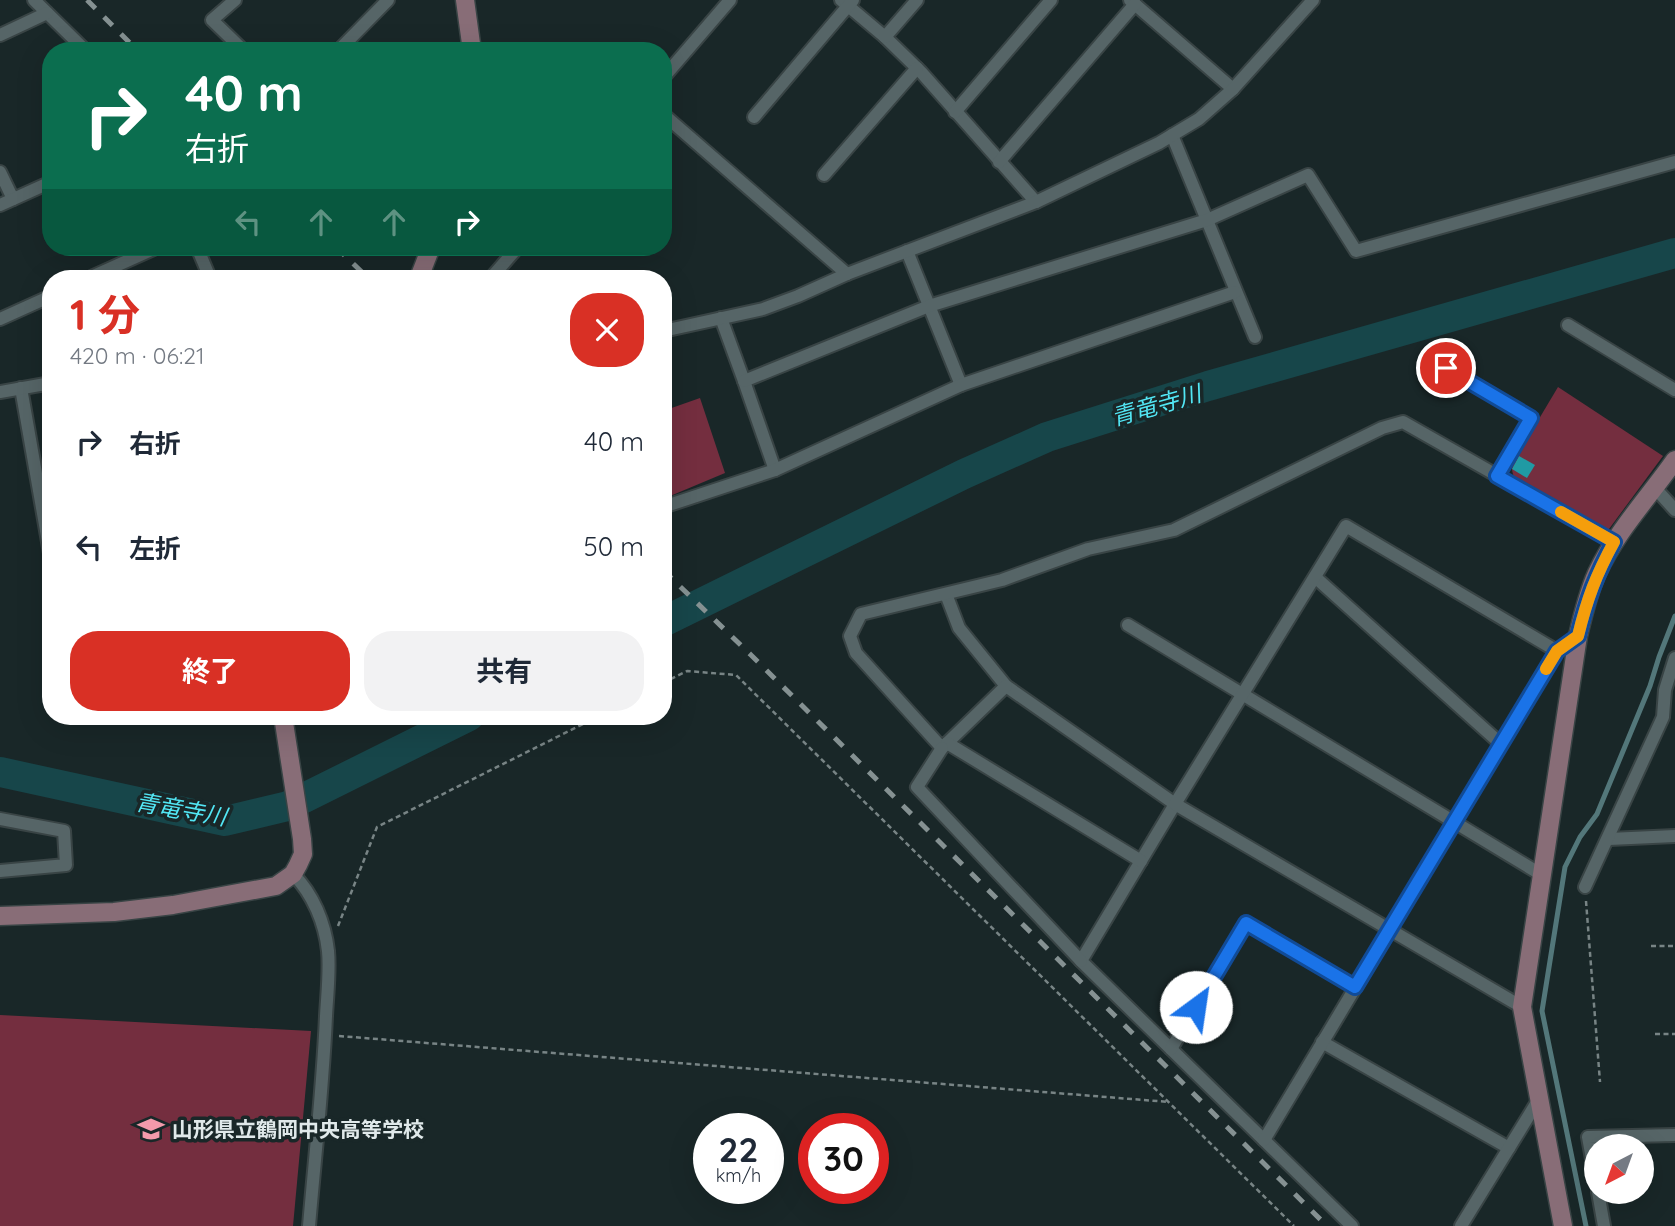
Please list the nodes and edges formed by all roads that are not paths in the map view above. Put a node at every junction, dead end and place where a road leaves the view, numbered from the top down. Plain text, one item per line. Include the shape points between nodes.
1 (34, 0) edge
2 (235, 0) edge
3 (388, 0) edge
4 (465, 0) edge
5 (730, 0) edge
6 (918, 0) edge
7 (1051, 0) edge
8 (1313, 0) edge
9 (847, 2) edge
10 (1133, 2) edge
11 (47, 13) junction
12 (0, 35) edge
13 (885, 37) junction
14 (77, 42) edge
15 (235, 42) edge
16 (347, 42) edge
17 (471, 42) edge
18 (672, 68) edge
19 (917, 68) junction
20 (1233, 89) junction
21 (955, 112) junction
22 (754, 117) dead end
23 (672, 122) edge
24 (1172, 135) junction
25 (999, 162) junction
26 (1675, 162) edge
27 (0, 172) edge
28 (824, 174) dead end
29 (42, 186) edge
30 (13, 198) junction
31 (1036, 202) junction
32 (0, 205) edge
33 (1207, 220) junction
34 (907, 251) junction
35 (138, 256) edge
36 (510, 256) edge
37 (107, 270) edge
38 (498, 270) edge
39 (847, 274) junction
40 (1236, 292) junction
41 (42, 300) edge
42 (929, 306) junction
43 (721, 318) junction
44 (0, 319) edge
45 (1568, 325) dead end
46 (672, 329) edge
47 (1255, 337) dead end
48 (1446, 368) dead end
49 (744, 381) junction
50 (42, 384) edge
51 (961, 386) junction
52 (21, 388) junction
53 (1675, 390) edge
54 (0, 392) edge
55 (1675, 460) edge
56 (775, 471) junction
57 (1497, 476) junction
58 (42, 487) edge
59 (1655, 488) junction
60 (672, 504) edge
61 (1675, 510) edge
62 (1614, 542) junction
63 (1315, 577) junction
64 (946, 594) junction
65 (1128, 625) dead end
66 (1578, 636) junction
67 (1557, 651) junction
68 (1675, 658) edge
69 (1006, 686) junction
70 (1243, 695) junction
71 (1669, 717) edge
72 (285, 725) edge
73 (1501, 744) junction
74 (944, 745) junction
75 (1175, 804) junction
76 (0, 819) edge
77 (1454, 822) junction
78 (1675, 836) edge
79 (1609, 839) junction
80 (1141, 861) junction
81 (0, 871) edge
82 (293, 874) junction
83 (1542, 875) junction
84 (1585, 887) road end
85 (0, 916) edge
86 (1390, 929) junction
87 (1081, 961) junction
88 (1355, 987) junction
89 (1522, 1007) junction
90 (1322, 1042) junction
91 (1171, 1049) junction
92 (1539, 1099) junction
93 (1654, 1135) edge
94 (1675, 1135) edge
95 (1264, 1140) junction
96 (1509, 1148) junction
97 (1600, 1204) edge
98 (309, 1226) edge
99 (1352, 1226) edge
100 (1461, 1226) edge
101 (1563, 1226) edge
102 (1604, 1226) edge

1 - 11 street
2 - 15 street via 212,20
3 - 16 street
4 - 17 street
5 - 18 street
6 - 13 street
7 - 21 street
8 - 20 street
9 - 13 street
9 - 22 street
10 - 20 street
10 - 25 street
11 - 12 street
11 - 14 street
13 - 19 street
19 - 21 street
19 - 28 street
20 - 24 street
21 - 25 street
23 - 39 street
24 - 31 street
24 - 33 street
25 - 31 street
26 - 33 street via 1356,251 1308,175
27 - 30 street
29 - 30 street
30 - 32 street
31 - 34 street
33 - 40 street
33 - 42 street
34 - 39 street
34 - 42 street
35 - 37 street
36 - 38 street
39 - 43 street via 775,305
40 - 47 street
40 - 51 street
41 - 44 street
42 - 49 street
42 - 51 street
43 - 46 street
43 - 49 street
45 - 53 street
48 - 57 street via 1531,418
49 - 56 street
50 - 52 street
51 - 56 street
52 - 54 street
52 - 58 street
55 - 59 street
56 - 60 street
57 - 62 street
57 - 64 street via 1403,422 1382,428 1174,530 1087,549 1002,580
59 - 61 street
59 - 62 street
62 - 66 street via 1598,572
63 - 67 street via 1346,526
63 - 70 street
63 - 73 street
64 - 69 street via 959,628
64 - 74 street via 861,614 850,636 856,653
65 - 70 street
66 - 67 street
66 - 83 street
67 - 73 street
68 - 71 street via 1665,690
69 - 74 street
69 - 75 street
70 - 75 street
70 - 77 street
71 - 79 street
72 - 82 street via 303,853
73 - 77 street
74 - 80 street
74 - 87 street via 917,787
75 - 80 street
75 - 86 street
76 - 81 street via 64,831 66,866
77 - 83 street
77 - 86 street
78 - 79 street
79 - 84 street
80 - 87 street
82 - 85 street via 276,886 173,905
82 - 98 street via 312,898 328,951
83 - 89 street
86 - 88 street
86 - 89 street
87 - 91 street
88 - 90 street
88 - 91 street via 1246,923
89 - 92 street
90 - 95 street
90 - 96 street
91 - 95 street
92 - 96 street
92 - 101 street
93 - 94 street
95 - 99 street
96 - 100 street
97 - 102 street

